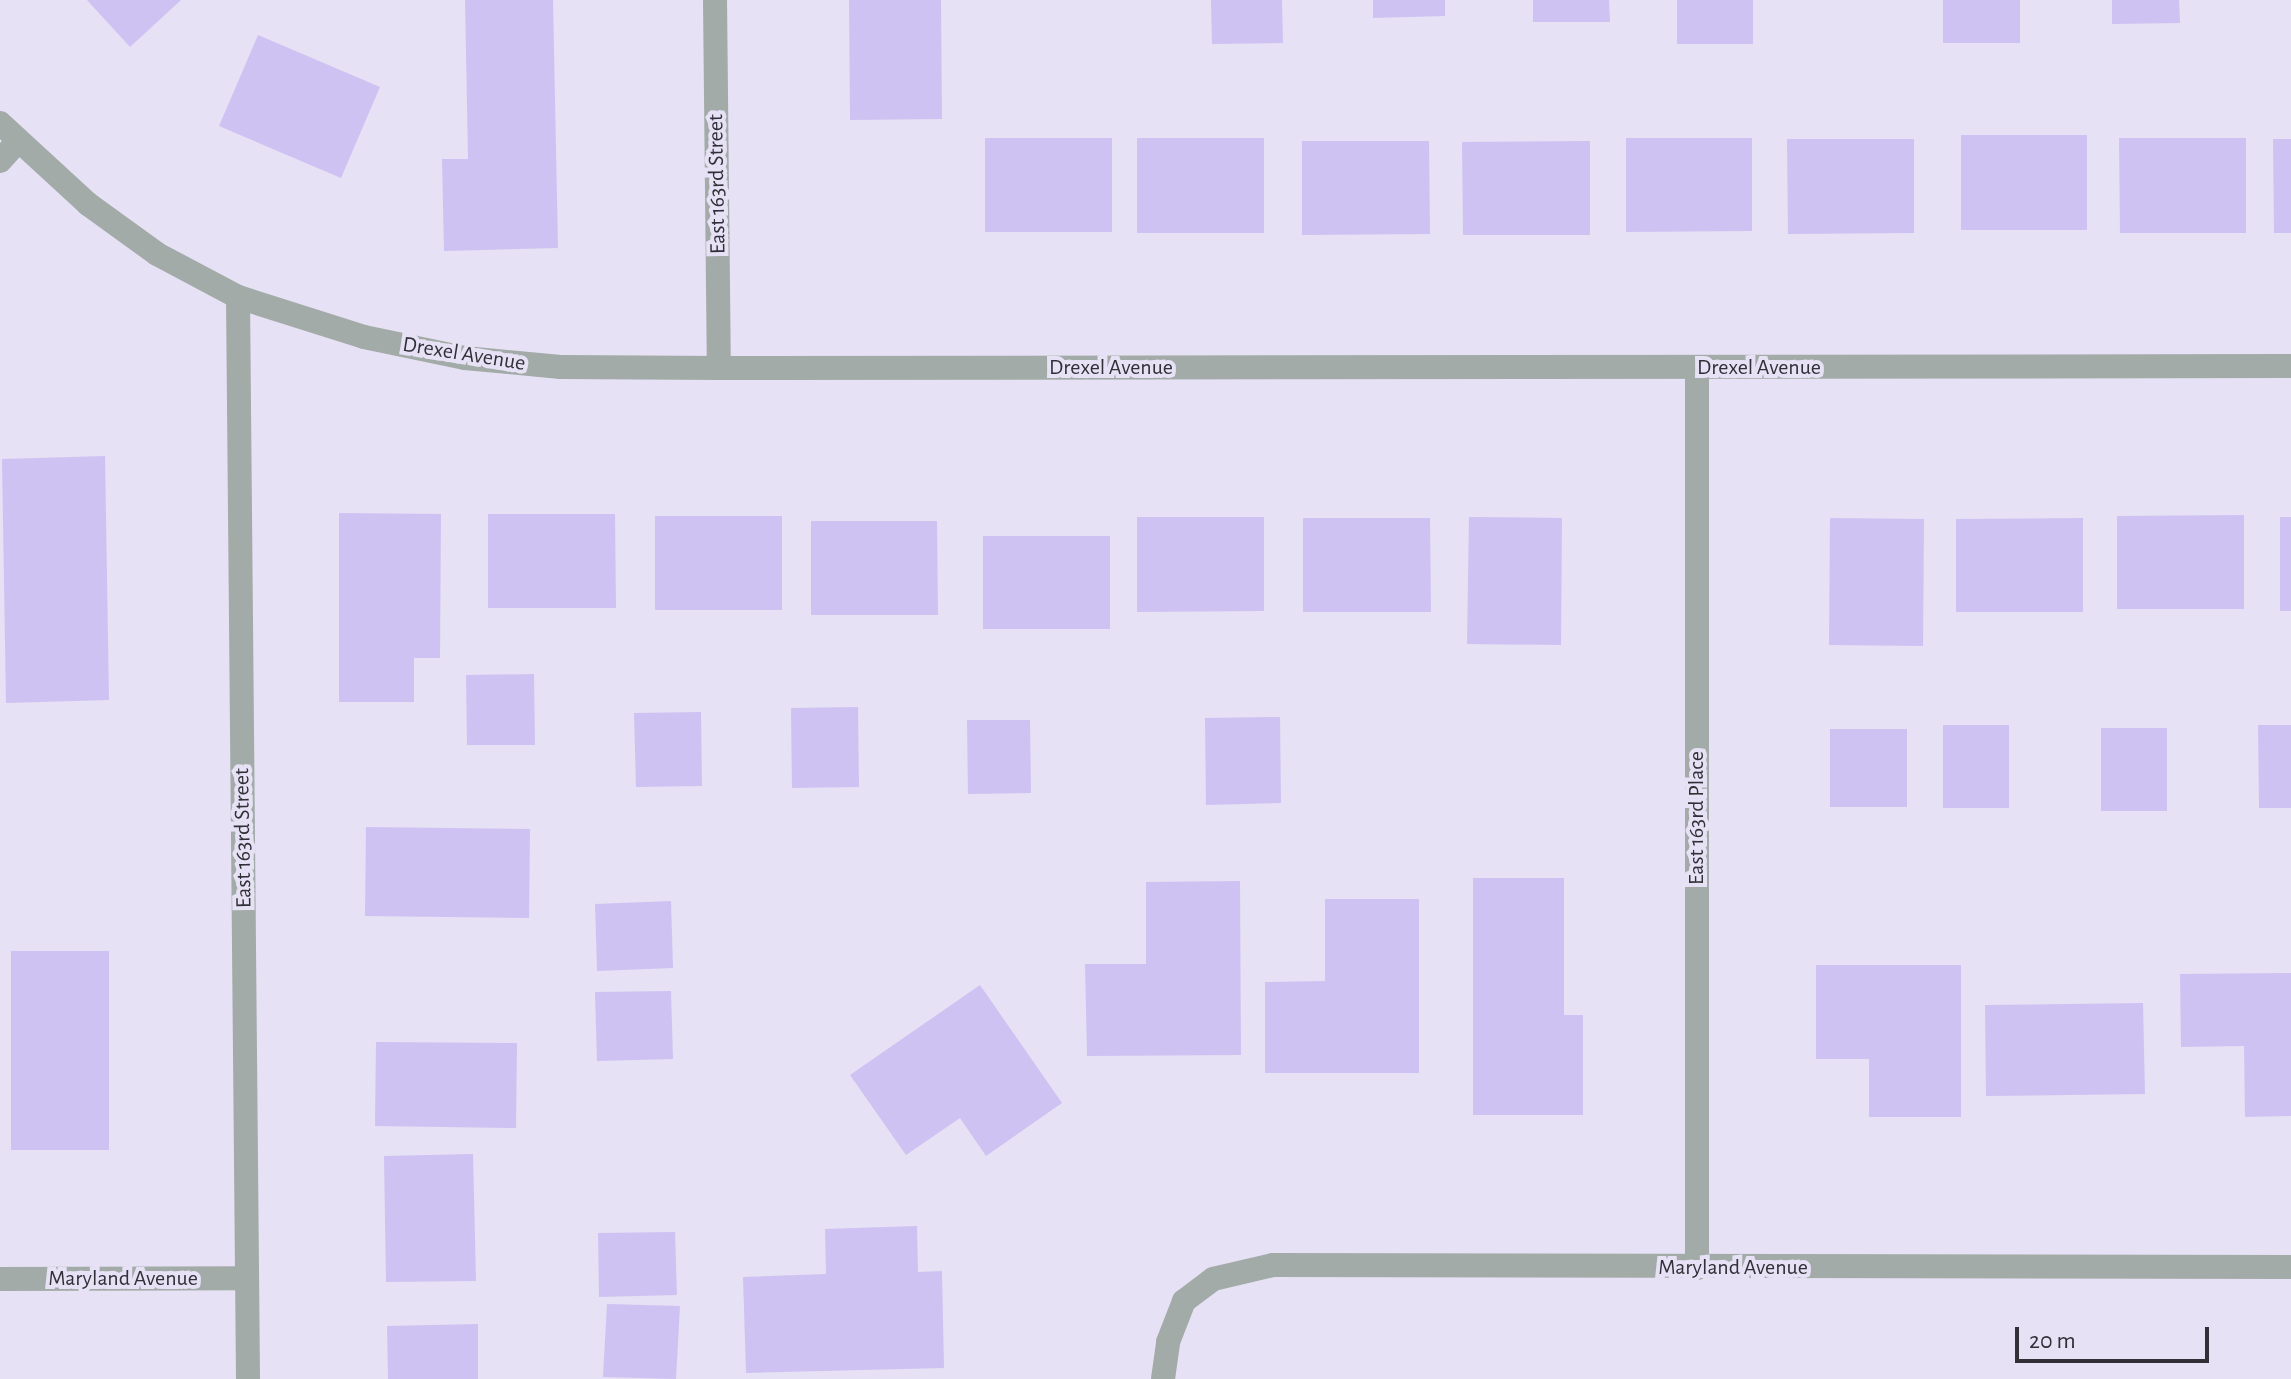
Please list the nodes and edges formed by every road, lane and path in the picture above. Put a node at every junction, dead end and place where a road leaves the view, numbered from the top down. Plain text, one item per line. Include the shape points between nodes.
1 (715, 0) edge
2 (0, 123) edge
3 (17, 142) junction
4 (0, 161) edge
5 (238, 297) junction
6 (2291, 366) edge
7 (719, 368) junction
8 (1697, 368) junction
9 (2291, 1267) edge
10 (1697, 1268) junction
11 (247, 1278) junction
12 (0, 1279) edge
13 (248, 1379) edge
14 (1163, 1379) edge

1 - 7 street, East 163rd Street
2 - 3 street, Drexel Avenue
3 - 4 street
3 - 5 street, Drexel Avenue via 88,204 157,254
5 - 7 street, Drexel Avenue via 364,337 465,358 561,367
5 - 11 street, East 163rd Street
6 - 8 street, Drexel Avenue
7 - 8 street, Drexel Avenue
8 - 10 street, East 163rd Place
9 - 10 street, Maryland Avenue
10 - 14 street, Maryland Avenue via 1273,1265 1213,1279 1184,1301 1168,1342
11 - 12 street, Maryland Avenue
11 - 13 street, East 163rd Street

